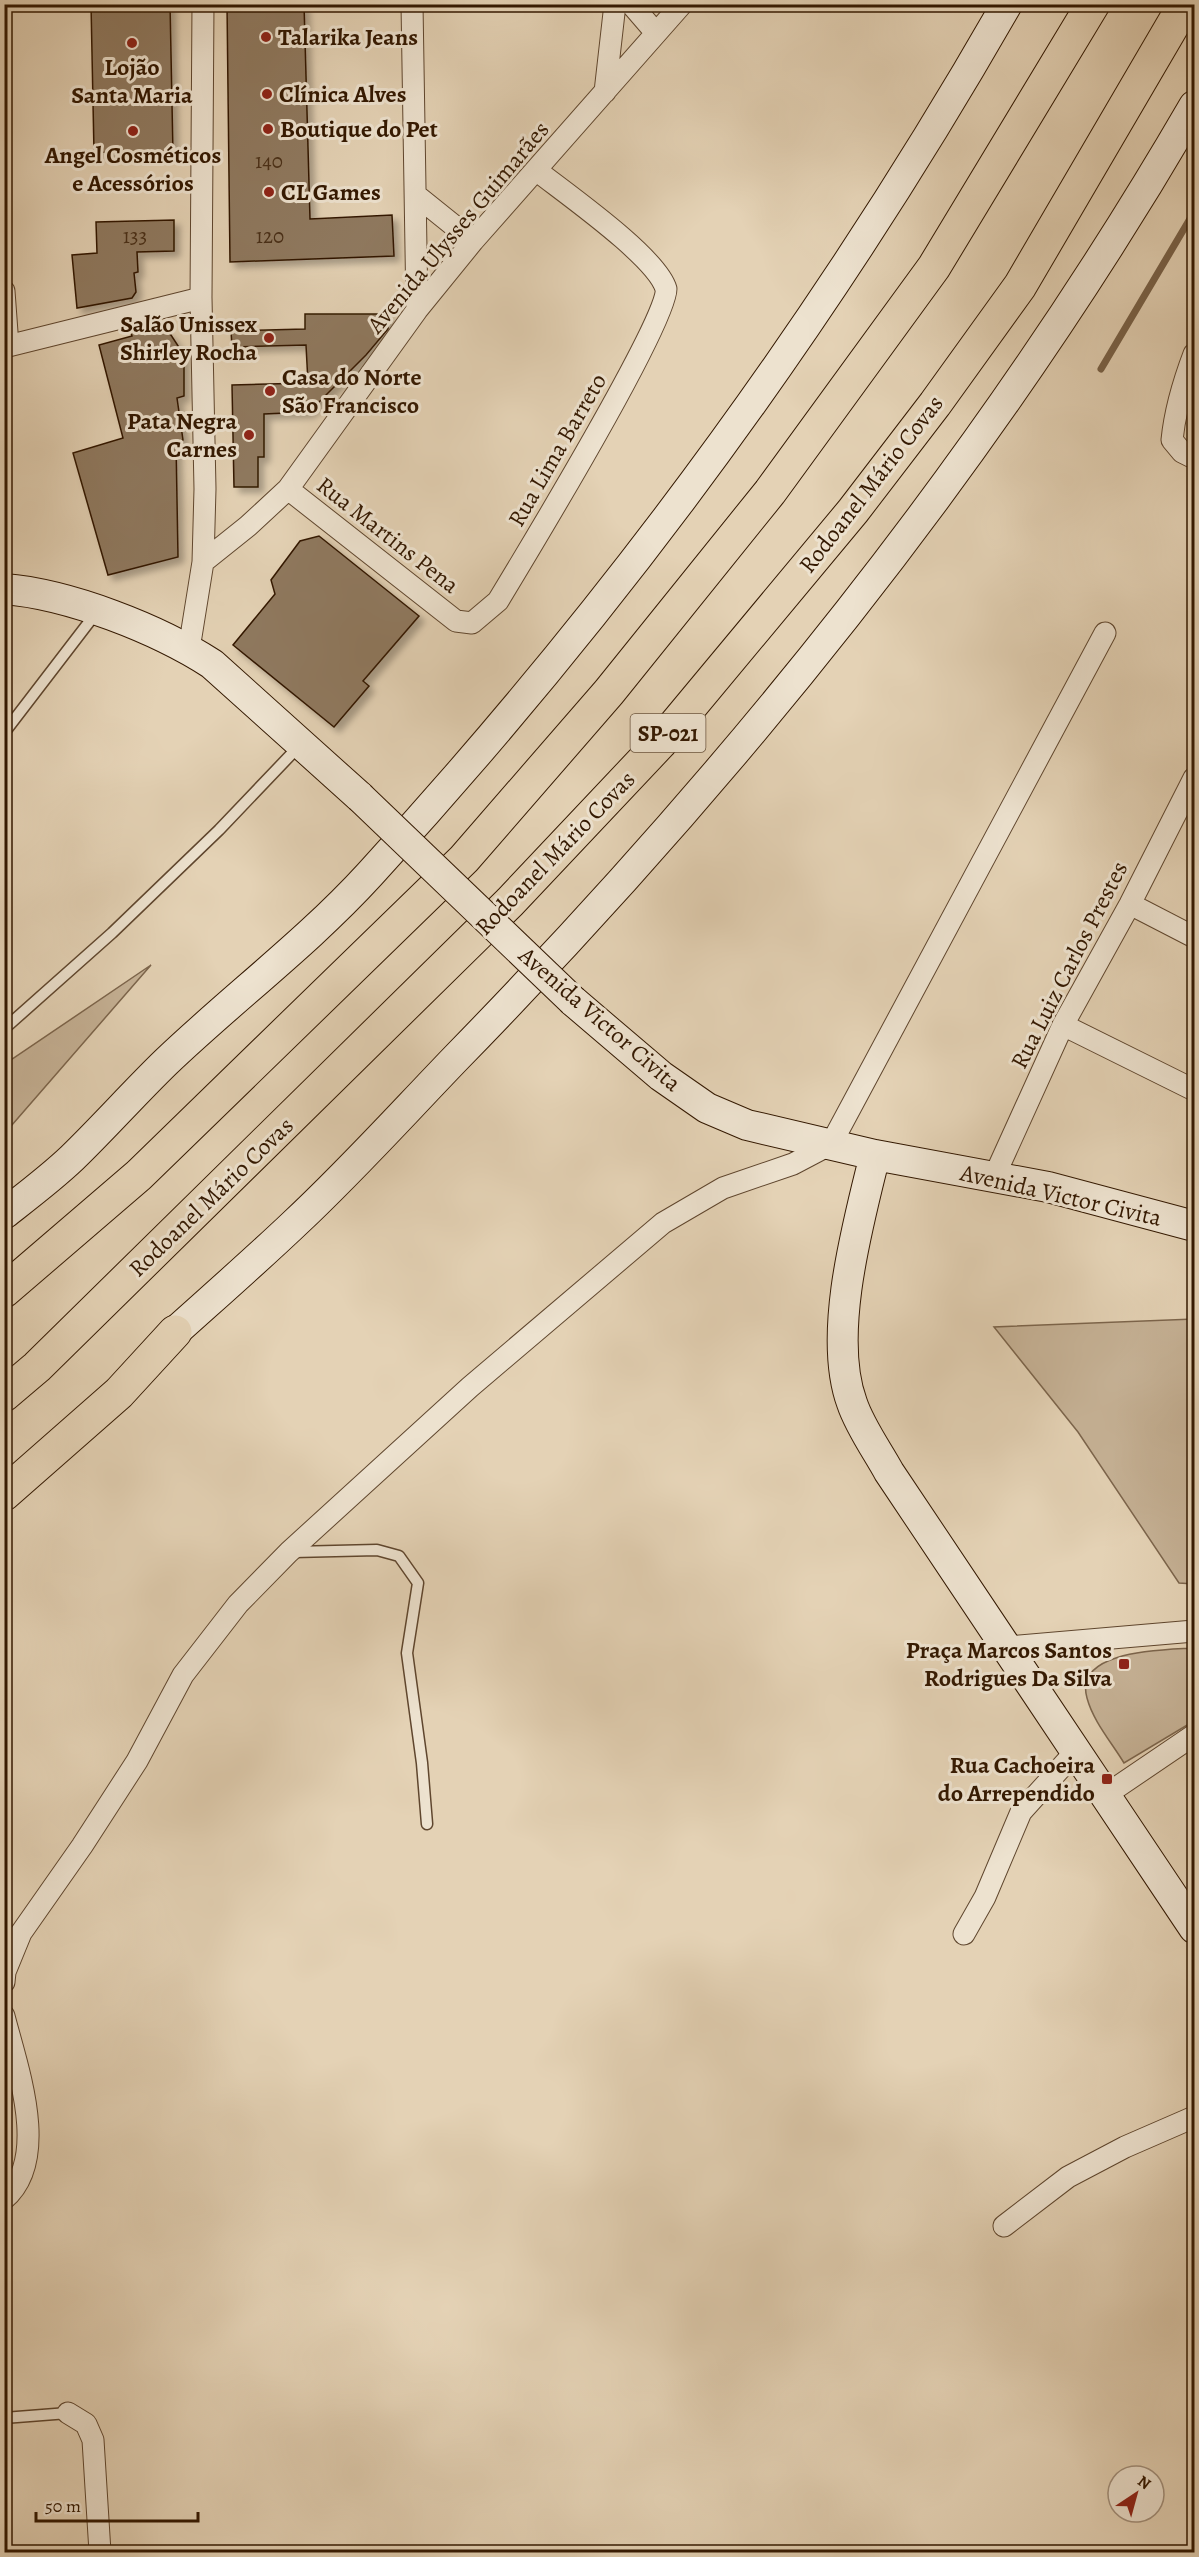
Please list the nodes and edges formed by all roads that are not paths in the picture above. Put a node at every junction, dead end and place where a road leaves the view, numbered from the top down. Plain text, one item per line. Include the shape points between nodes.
1 (203, 4) edge
2 (412, 4) edge
3 (615, 4) edge
4 (631, 4) edge
5 (682, 4) edge
6 (1007, 4) edge
7 (1069, 4) edge
8 (1093, 4) edge
9 (1185, 4) edge
10 (656, 33) junction
11 (1049, 79) junction
12 (605, 92) junction
13 (1194, 106) edge
14 (536, 170) junction
15 (417, 196) junction
16 (473, 241) junction
17 (4, 291) edge
18 (201, 298) junction
19 (417, 310) junction
20 (6, 347) edge
21 (1194, 354) edge
22 (1194, 458) edge
23 (288, 489) junction
24 (203, 562) junction
25 (4, 589) edge
26 (98, 610) junction
27 (456, 621) joint
28 (1105, 633) dead end
29 (189, 649) junction
30 (4, 733) edge
31 (301, 744) junction
32 (1194, 780) edge
33 (1130, 904) junction
34 (1194, 937) edge
35 (1063, 1025) junction
36 (4, 1029) edge
37 (1194, 1090) edge
38 (831, 1144) junction
39 (875, 1155) junction
40 (994, 1177) junction
41 (4, 1214) edge
42 (1194, 1226) edge
43 (4, 1291) edge
44 (175, 1332) junction
45 (4, 1395) edge
46 (4, 1470) edge
47 (4, 1494) edge
48 (289, 1552) junction
49 (1194, 1631) edge
50 (1008, 1647) junction
51 (1194, 1735) edge
52 (1076, 1751) junction
53 (1107, 1794) junction
54 (427, 1824) dead end
55 (1190, 1911) edge
56 (964, 1934) dead end
57 (4, 1982) edge
58 (4, 2016) edge
59 (1194, 2117) edge
60 (4, 2199) edge
61 (1004, 2226) dead end
62 (68, 2413) joint
63 (4, 2418) edge
64 (100, 2553) edge

1 - 18 street
2 - 15 street
3 - 12 street
4 - 10 street
5 - 10 street, Avenida Ulysses Guimarães
6 - 41 main road via 915,157 786,355 711,462 548,671 368,876 285,957 166,1062 69,1161
7 - 11 highway
8 - 11 highway, SP-021
9 - 45 highway, Rodoanel Mário Covas / SP-021 via 1020,286 853,511 660,743 510,902 54,1351
10 - 12 street, Avenida Ulysses Guimarães
11 - 43 highway, SP-021 via 934,267 857,376 770,492 609,692 464,859 139,1175
12 - 14 street, Avenida Ulysses Guimarães
13 - 44 main road via 1126,218 1007,398 880,573 734,754 569,940 475,1038 297,1222
14 - 16 street, Avenida Ulysses Guimarães
14 - 27 street, Rua Lima Barreto via 660,274 667,292 632,369 498,601 472,623
15 - 16 street
15 - 19 street
16 - 19 street, Avenida Ulysses Guimarães
17 - 20 street
18 - 20 street
18 - 24 street
19 - 23 street, Avenida Ulysses Guimarães
21 - 22 street via 1174,416 1172,440
23 - 24 street, Avenida Ulysses Guimarães
23 - 27 street, Rua Martins Pena
24 - 29 street
25 - 26 main road, Avenida Victor Civita
26 - 29 main road, Avenida Victor Civita
26 - 30 lane
28 - 38 street
29 - 31 main road, Avenida Victor Civita via 212,664
31 - 36 lane via 112,933
31 - 38 main road, Avenida Victor Civita, bridge via 573,1001 661,1076 707,1108 747,1125
32 - 33 street, Rua Luiz Carlos Prestes
33 - 34 street
33 - 35 street, Rua Luiz Carlos Prestes
35 - 37 street
35 - 40 street, Rua Luiz Carlos Prestes
38 - 39 main road, Avenida Victor Civita
38 - 48 street via 793,1164 723,1188 663,1223 470,1387
39 - 40 main road, Avenida Victor Civita
39 - 50 main road via 855,1236 844,1321 842,1364 852,1404 889,1472
40 - 42 main road, Avenida Victor Civita via 1048,1187
44 - 46 highway via 107,1383
44 - 47 highway via 119,1393
48 - 54 lane via 377,1550 399,1556 418,1583 406,1653
48 - 57 street via 238,1604 183,1675 137,1761 21,1933
49 - 50 street
50 - 52 main road
51 - 53 street
52 - 53 main road
52 - 56 street via 1021,1812 986,1897
53 - 55 main road
58 - 60 street via 23,2091 30,2144 17,2189
59 - 61 street via 1068,2177
62 - 63 lane
62 - 64 street via 86,2424 93,2440

